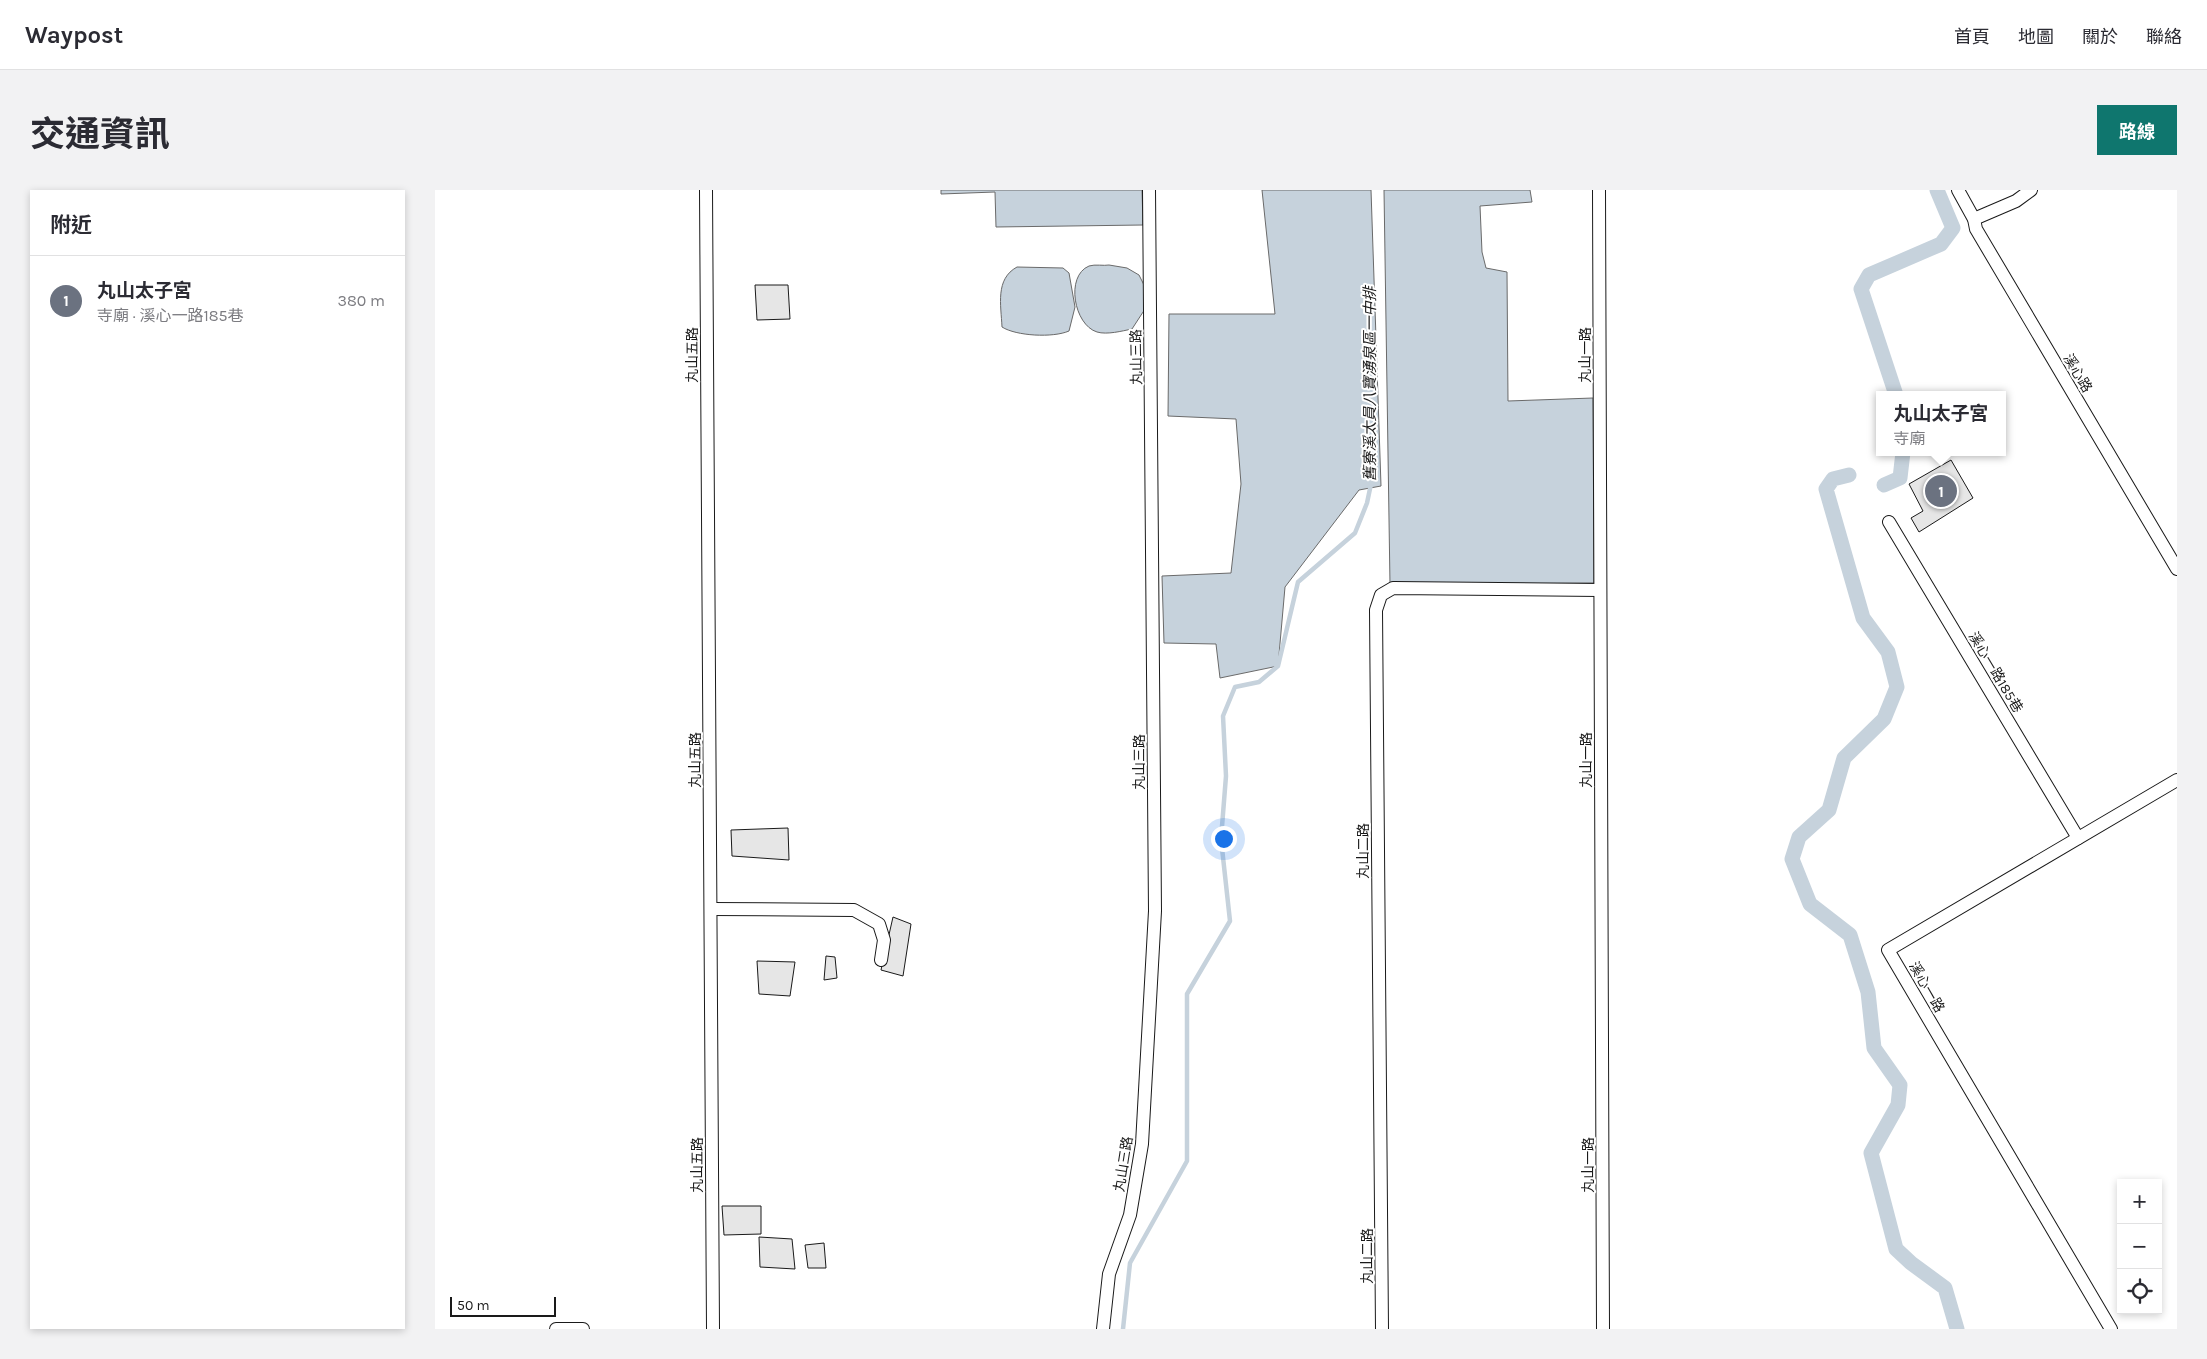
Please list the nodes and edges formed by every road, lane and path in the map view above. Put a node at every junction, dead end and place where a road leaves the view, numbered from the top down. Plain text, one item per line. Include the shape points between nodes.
1 (706, 190) edge
2 (1149, 190) edge
3 (1599, 190) edge
4 (1958, 190) edge
5 (2031, 190) edge
6 (1974, 218) junction
7 (1889, 522) dead end
8 (2177, 569) edge
9 (1600, 590) junction
10 (2177, 780) edge
11 (2078, 838) junction
12 (711, 909) junction
13 (881, 960) dead end
14 (556, 1329) edge
15 (583, 1329) edge
16 (713, 1329) edge
17 (1103, 1329) edge
18 (1382, 1329) edge
19 (1603, 1329) edge
20 (2111, 1329) edge

1 - 12 street, 丸山五路
2 - 17 street, 丸山三路 via 1155,911 1143,1144 1130,1215 1109,1274
3 - 9 street, 丸山一路
4 - 6 street, 溪心路
5 - 6 street via 2016,202
6 - 8 street, 溪心路 via 1976,229
7 - 11 street, 溪心一路185巷
9 - 18 street, 丸山二路 via 1393,588 1381,595 1377,610
9 - 19 street, 丸山一路
10 - 11 street, 溪心一路
11 - 20 street, 溪心一路 via 1888,950
12 - 13 street via 855,910 879,924 884,940
12 - 16 street, 丸山五路
14 - 15 street

